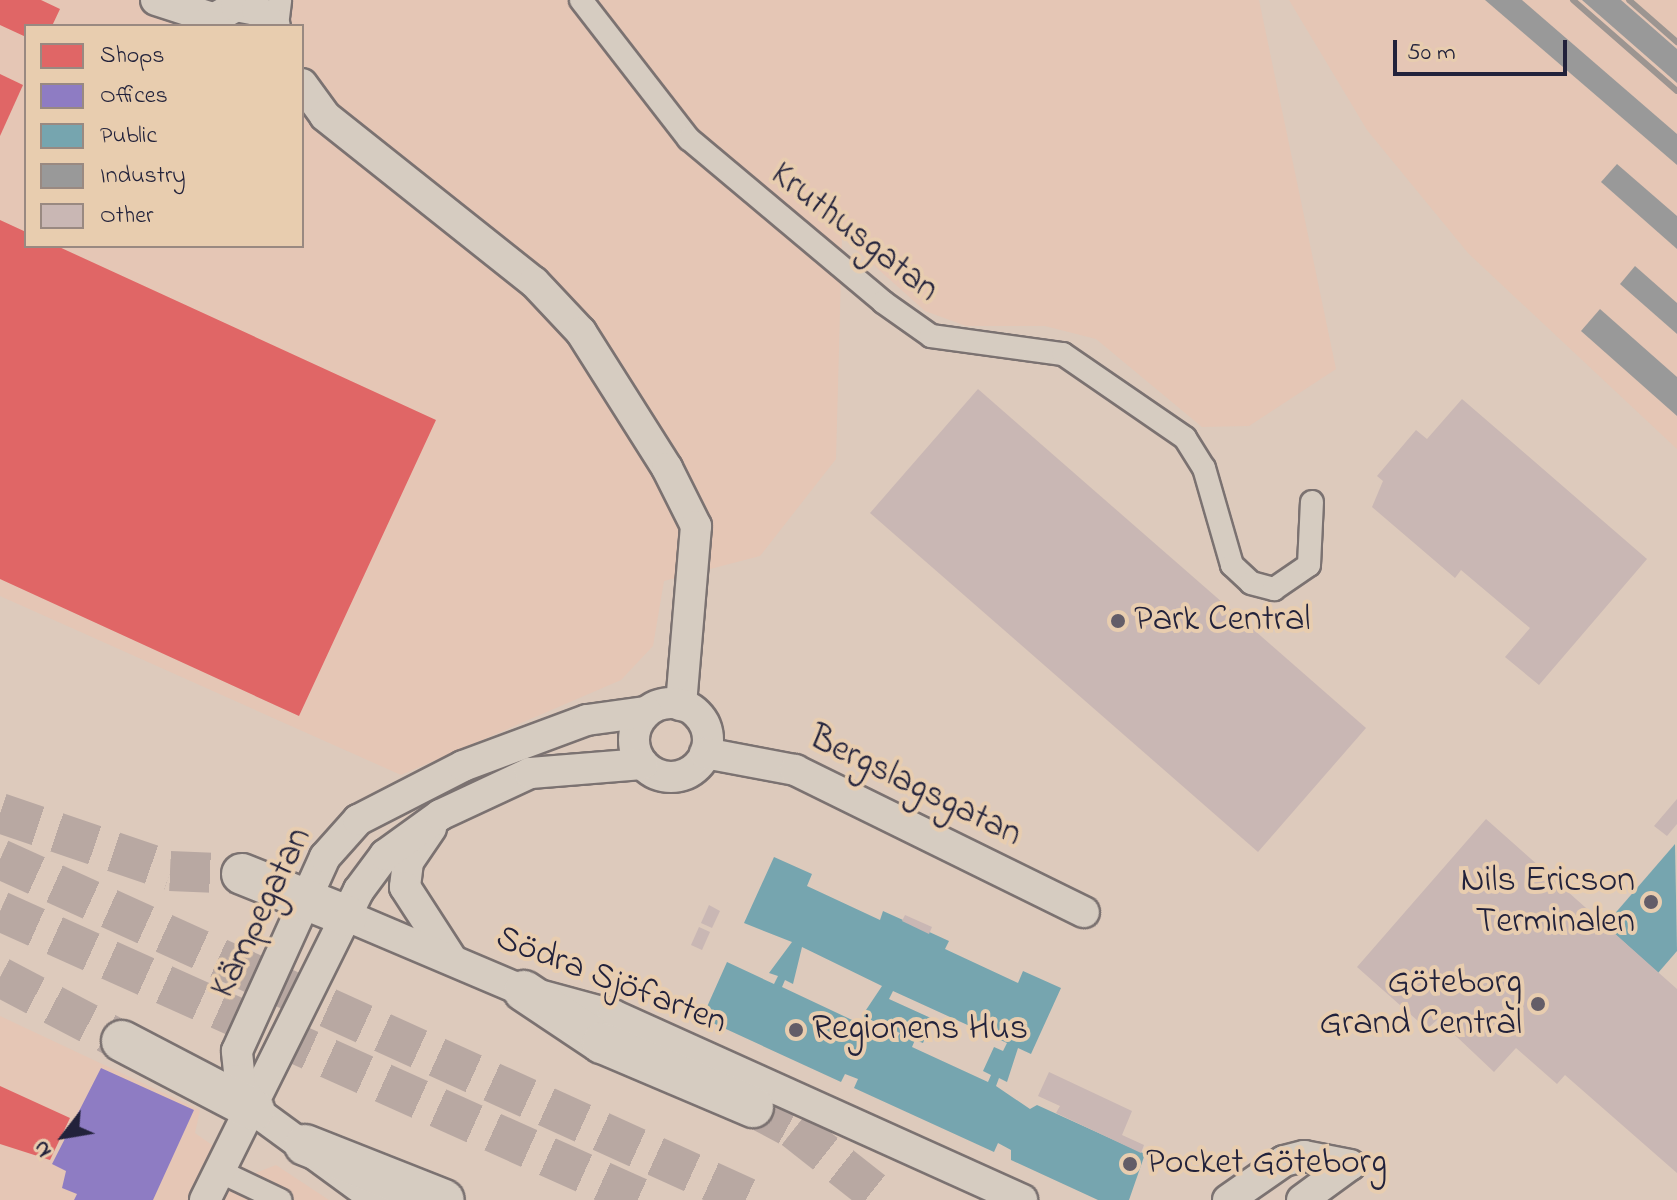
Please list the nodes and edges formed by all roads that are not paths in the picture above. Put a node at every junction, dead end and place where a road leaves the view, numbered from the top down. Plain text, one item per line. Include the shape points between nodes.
1 (280, 0) edge
2 (581, 0) edge
3 (248, 3) edge
4 (163, 9) edge
5 (205, 22) edge
6 (274, 24) edge
7 (276, 24) edge
8 (304, 89) edge
9 (314, 113) edge
10 (1312, 502) dead end
11 (681, 705) junction
12 (646, 712) junction
13 (705, 753) junction
14 (643, 764) junction
15 (440, 815) junction
16 (242, 874) tunnel mouth
17 (308, 898) junction
18 (1084, 912) dead end
19 (347, 916) junction
20 (453, 959) junction
21 (524, 991) junction
22 (122, 1041) tunnel mouth
23 (753, 1107) tunnel mouth
24 (254, 1110) junction
25 (305, 1145) junction
26 (219, 1171) junction
27 (1245, 1188) edge
28 (205, 1200) edge
29 (280, 1200) edge
30 (377, 1200) edge
31 (444, 1200) edge
32 (1022, 1200) edge
33 (1302, 1200) edge

1 - 7 street
2 - 10 street, Kruthusgatan via 689,139 883,302 931,336 1063,354 1185,438 1204,468 1232,565 1251,583 1274,589 1309,565
3 - 5 street
3 - 6 street
4 - 5 street
8 - 9 street
9 - 11 street via 534,282 581,332 667,468 696,526
11 - 12 street
11 - 13 street via 704,723
12 - 14 street via 634,741
12 - 17 street, Kämpegatan via 587,720 398,797 342,833
13 - 14 street via 696,767 673,777
13 - 18 street, Bergslagsgatan via 795,770
14 - 15 street via 530,773
15 - 19 street via 385,855
15 - 20 street via 408,862 405,887
16 - 17 highway
17 - 19 highway
17 - 24 street, Kämpegatan via 237,1051
19 - 20 street, Södra Sjöfarten
19 - 24 street
20 - 21 street, Södra Sjöfarten
21 - 23 highway via 602,1043
21 - 32 street, Södra Sjöfarten via 613,1015
22 - 24 highway
24 - 25 street
24 - 26 street
25 - 30 street
25 - 31 highway
26 - 28 street
26 - 29 street
27 - 33 street via 1304,1156 1350,1165

